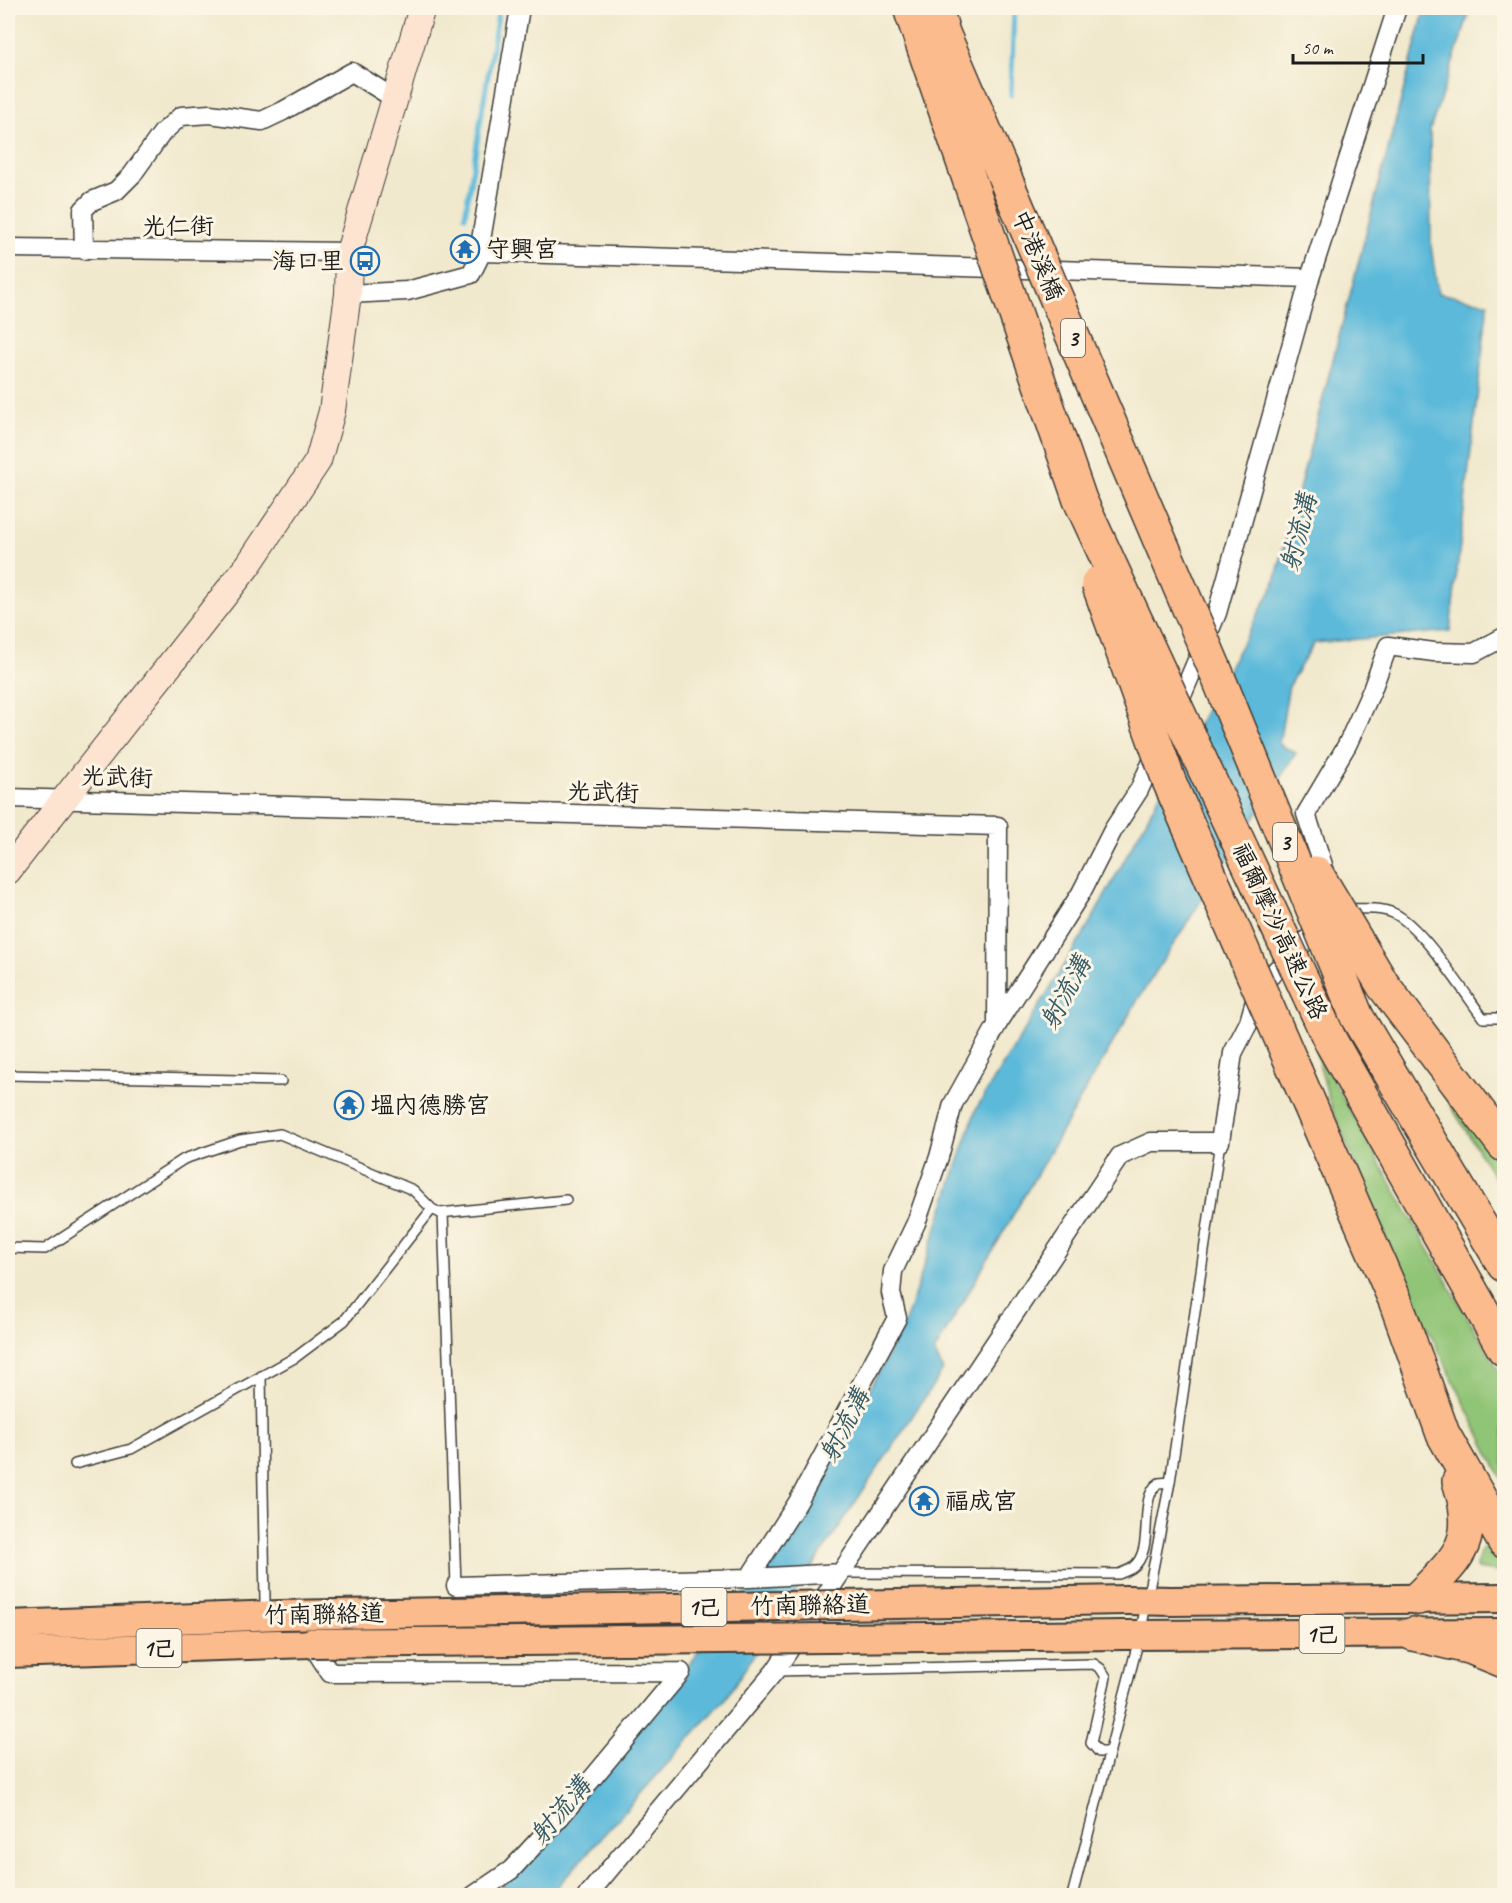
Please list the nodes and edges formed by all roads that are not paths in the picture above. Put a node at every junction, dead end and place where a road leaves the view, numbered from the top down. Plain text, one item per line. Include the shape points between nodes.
1 (422, 8) edge
2 (520, 8) edge
3 (910, 8) edge
4 (936, 8) edge
5 (1397, 8) edge
6 (395, 99) junction
7 (8, 248) edge
8 (84, 250) junction
9 (349, 252) junction
10 (482, 252) junction
11 (1310, 278) junction
12 (348, 294) junction
13 (1080, 500) junction
14 (1504, 637) edge
15 (1214, 667) junction
16 (8, 798) edge
17 (62, 799) junction
18 (8, 871) edge
19 (1338, 909) junction
20 (1504, 1018) edge
21 (997, 1025) junction
22 (8, 1075) edge
23 (281, 1081) dead end
24 (1220, 1142) junction
25 (1504, 1145) edge
26 (566, 1200) dead end
27 (432, 1209) junction
28 (443, 1213) junction
29 (8, 1248) edge
30 (1504, 1265) edge
31 (1504, 1349) edge
32 (261, 1376) junction
33 (1443, 1434) junction
34 (75, 1464) dead end
35 (1170, 1482) junction
36 (1504, 1541) edge
37 (841, 1574) junction
38 (749, 1578) junction
39 (456, 1586) joint
40 (1418, 1598) junction
41 (1504, 1598) edge
42 (1137, 1599) junction
43 (272, 1615) junction
44 (166, 1619) junction
45 (8, 1625) edge
46 (1504, 1633) edge
47 (1413, 1634) junction
48 (1132, 1635) junction
49 (311, 1643) junction
50 (167, 1647) junction
51 (8, 1653) edge
52 (1504, 1661) edge
53 (775, 1671) junction
54 (1110, 1752) junction
55 (473, 1896) edge
56 (587, 1896) edge
57 (1072, 1896) edge

1 - 6 street
2 - 10 street
3 - 13 highway, 中港溪橋 / 3, bridge
4 - 15 highway, 中港溪橋 / 3, bridge via 943,33
5 - 11 street
6 - 8 street via 352,72 262,121 210,114 181,116 162,133 116,191 92,201 83,210
6 - 9 street
7 - 8 street, 光仁街
8 - 9 street, 光仁街
9 - 12 street
10 - 11 street
10 - 12 street via 471,274 407,291
11 - 21 street via 1217,613 1186,689 1139,790 1081,893
12 - 17 street via 332,411 318,461 249,564
13 - 31 highway, 福爾摩沙高速公路 / 3, bridge via 1330,1040
13 - 33 highway, bridge via 1090,562 1169,781 1395,1300
14 - 19 street via 1474,653 1388,646 1347,745 1306,814
15 - 25 highway, bridge via 1324,888 1383,985
15 - 30 highway, 福爾摩沙高速公路 / 3, bridge via 1357,1017
16 - 17 street, 光武街
17 - 18 street
17 - 21 street, 光武街 via 998,826
19 - 20 lane via 1392,912 1413,926 1484,1018
19 - 24 street via 1259,987 1249,1022 1233,1053
21 - 38 street via 953,1104 916,1223 893,1271 891,1293 897,1318 798,1502
22 - 23 lane
24 - 35 lane
24 - 37 street via 1151,1142 1120,1156
26 - 28 lane
27 - 28 lane
27 - 29 lane via 413,1190 280,1134 240,1140 184,1159 45,1249
27 - 32 lane via 344,1321 296,1357
28 - 39 lane
32 - 34 lane via 132,1449
32 - 43 lane via 265,1601
33 - 36 highway
33 - 40 highway via 1466,1501 1468,1529 1451,1566
35 - 37 lane via 1155,1485 1150,1494 1141,1559 1119,1574
35 - 42 lane
37 - 38 street
37 - 53 street
38 - 39 street
40 - 41 main road, 竹南聯絡道 / 1己
40 - 42 main road, 竹南聯絡道 / 1己
42 - 43 main road, 竹南聯絡道 / 1己, bridge
42 - 48 lane
43 - 44 main road, 竹南聯絡道 / 1己
44 - 45 main road, 竹南聯絡道 / 1己
44 - 50 main road
46 - 47 main road, 竹南聯絡道 / 1己
47 - 48 main road, 竹南聯絡道 / 1己
47 - 52 highway via 1472,1648
48 - 49 main road, 竹南聯絡道 / 1己, bridge
48 - 54 lane
49 - 50 main road, 竹南聯絡道 / 1己
49 - 55 street via 330,1673 681,1672 547,1832 511,1870
50 - 51 main road, 竹南聯絡道 / 1己
53 - 54 lane via 1094,1664 1106,1677 1091,1743 1099,1752
53 - 56 street
54 - 57 lane

